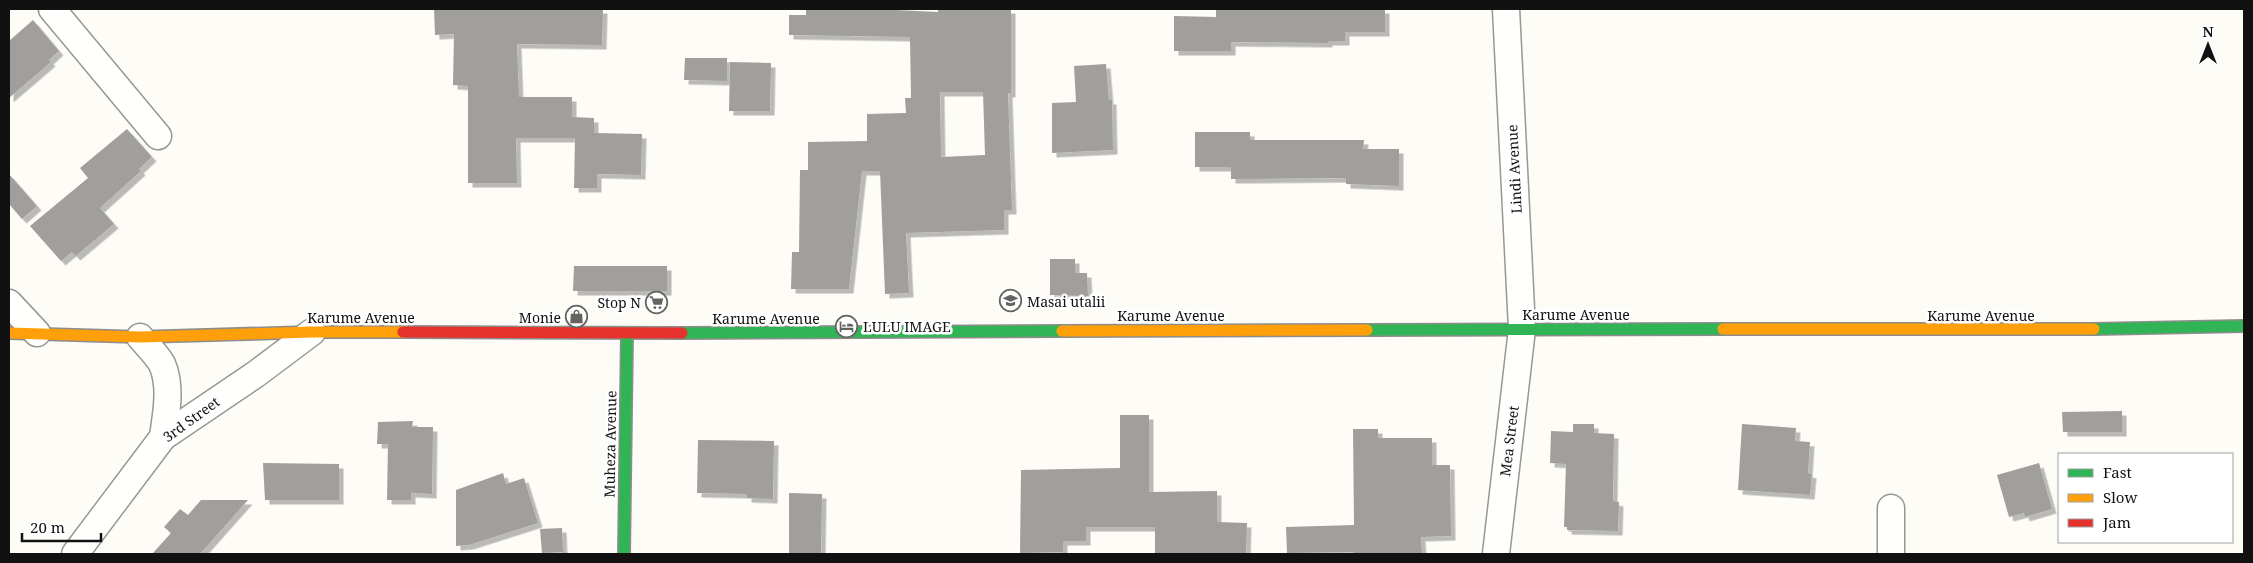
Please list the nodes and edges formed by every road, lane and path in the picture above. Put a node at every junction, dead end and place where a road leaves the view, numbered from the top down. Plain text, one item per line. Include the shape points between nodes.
1 (52, 9) edge
2 (1506, 9) edge
3 (158, 136) dead end
4 (9, 303) edge
5 (2244, 326) edge
6 (1522, 328) junction
7 (312, 332) junction
8 (9, 333) edge
9 (37, 333) junction
10 (627, 333) junction
11 (140, 337) junction
12 (163, 437) junction
13 (1891, 508) dead end
14 (75, 554) edge
15 (624, 554) edge
16 (1496, 554) edge
17 (1891, 554) edge

1 - 3 street
2 - 6 street, Lindi Avenue
4 - 9 street
5 - 6 main road, Karume Avenue via 2021,330
6 - 10 main road, Karume Avenue
6 - 16 street, Mea Street
7 - 10 main road, Karume Avenue
7 - 11 main road, Karume Avenue
7 - 12 street, 3rd Street
8 - 9 main road, Karume Avenue
9 - 11 main road, Karume Avenue
10 - 15 main road, Muheza Avenue
11 - 12 street via 161,364 166,379
12 - 14 street, 3rd Street
13 - 17 street

